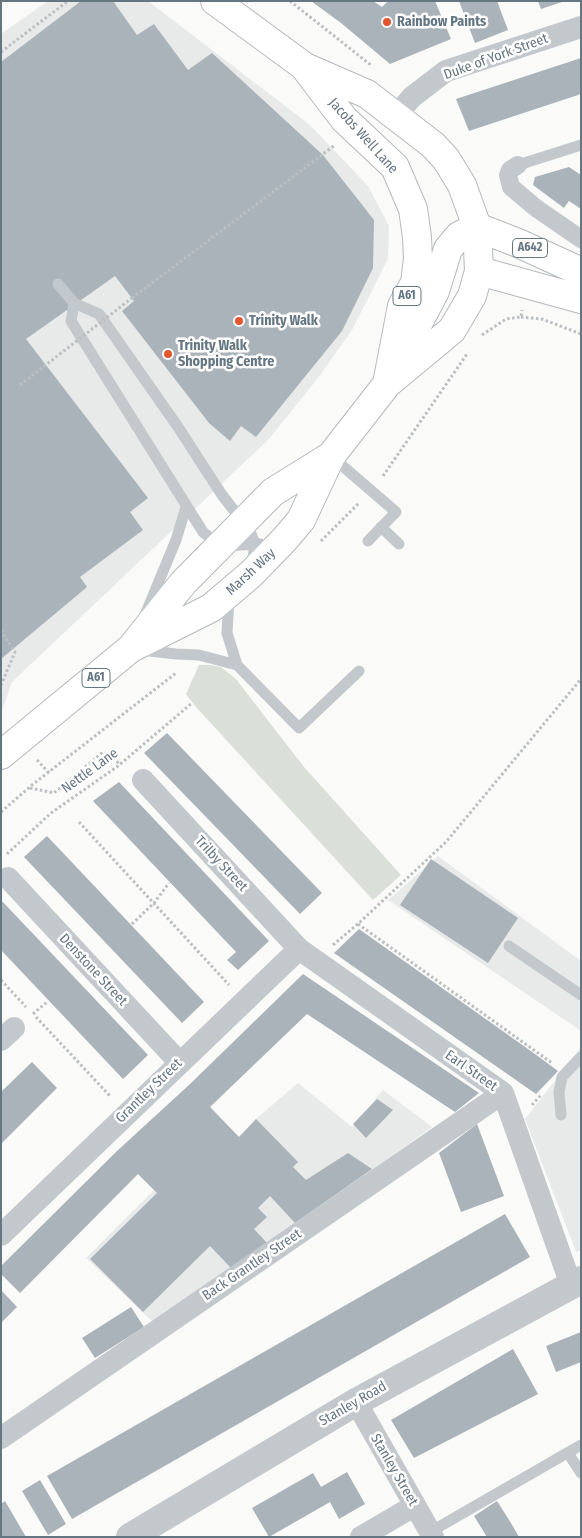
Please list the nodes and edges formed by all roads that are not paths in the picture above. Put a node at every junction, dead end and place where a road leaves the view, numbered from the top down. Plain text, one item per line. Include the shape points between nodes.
1 (216, 1) edge
2 (242, 10) edge
3 (581, 27) edge
4 (305, 68) junction
5 (396, 116) junction
6 (581, 145) edge
7 (518, 166) joint
8 (413, 208) junction
9 (477, 227) junction
10 (581, 239) edge
11 (448, 249) junction
12 (478, 271) junction
13 (581, 273) edge
14 (58, 284) dead end
15 (581, 299) edge
16 (74, 304) junction
17 (387, 384) junction
18 (331, 456) junction
19 (186, 507) junction
20 (381, 527) junction
21 (249, 533) junction
22 (284, 540) junction
23 (368, 541) dead end
24 (400, 544) dead end
25 (220, 546) junction
26 (251, 574) junction
27 (230, 592) junction
28 (131, 648) junction
29 (237, 665) junction
30 (359, 671) dead end
31 (1, 755) edge
32 (143, 780) dead end
33 (4, 868) edge
34 (509, 946) dead end
35 (306, 955) junction
36 (581, 995) edge
37 (581, 1058) edge
38 (179, 1062) junction
39 (503, 1093) junction
40 (561, 1115) dead end
41 (1, 1235) edge
42 (576, 1283) edge
43 (356, 1402) junction
44 (1, 1438) edge
45 (581, 1446) edge
46 (568, 1453) junction
47 (581, 1473) edge
48 (414, 1506) junction
49 (432, 1534) edge
50 (130, 1537) edge
51 (361, 1537) edge

1 - 2 main road, Jacobs Well Lane / A61
2 - 4 main road, Jacobs Well Lane / A61
3 - 5 street, Duke of York Street via 446,71 412,97
4 - 5 main road, Jacobs Well Lane / A61 via 367,94
4 - 8 main road, Jacobs Well Lane / A61 via 344,119 395,167
5 - 9 main road, Jacobs Well Lane / A61 via 446,159 462,185
6 - 7 lane
7 - 10 street via 508,175 516,193
8 - 11 main road
8 - 17 main road, Marsh Way / A61 via 418,259 414,283 402,306
9 - 11 main road via 459,236
9 - 12 main road, Jacobs Well Lane / A61
9 - 13 main road, A642 via 518,242
11 - 12 main road via 457,259
11 - 17 main road via 435,291
12 - 15 main road
12 - 17 main road, Marsh Way / A61 via 472,296 452,330
14 - 16 lane
16 - 19 lane via 71,320
16 - 21 lane via 99,314
17 - 18 main road, Marsh Way / A61
18 - 20 lane via 396,512
18 - 21 main road, Marsh Way / A61 via 273,492
18 - 22 main road, Marsh Way / A61 via 301,520
19 - 25 lane via 203,532
19 - 28 lane via 176,540
20 - 23 lane
20 - 24 lane
21 - 22 lane
21 - 25 main road, Marsh Way / A61
21 - 26 lane
22 - 26 main road, Marsh Way / A61
25 - 28 main road, Marsh Way / A61 via 183,582
26 - 27 main road, Marsh Way / A61
27 - 28 main road, Marsh Way / A61 via 211,608
27 - 29 lane via 227,633
28 - 29 lane via 199,655
28 - 31 main road, Marsh Way / A61
29 - 30 lane via 299,728
32 - 35 street, Trilby Street
33 - 38 street, Denstone Street
34 - 36 lane
35 - 38 street, Grantley Street via 245,1000
35 - 39 street, Earl Street
37 - 40 lane via 562,1077 559,1092
38 - 41 street, Grantley Street
39 - 42 street, Earl Street
39 - 44 street, Back Grantley Street
42 - 43 street, Stanley Road
43 - 48 street, Stanley Street
43 - 50 street, Stanley Road
45 - 46 lane
46 - 47 lane
46 - 49 lane
48 - 49 street, Stanley Street
48 - 51 street

